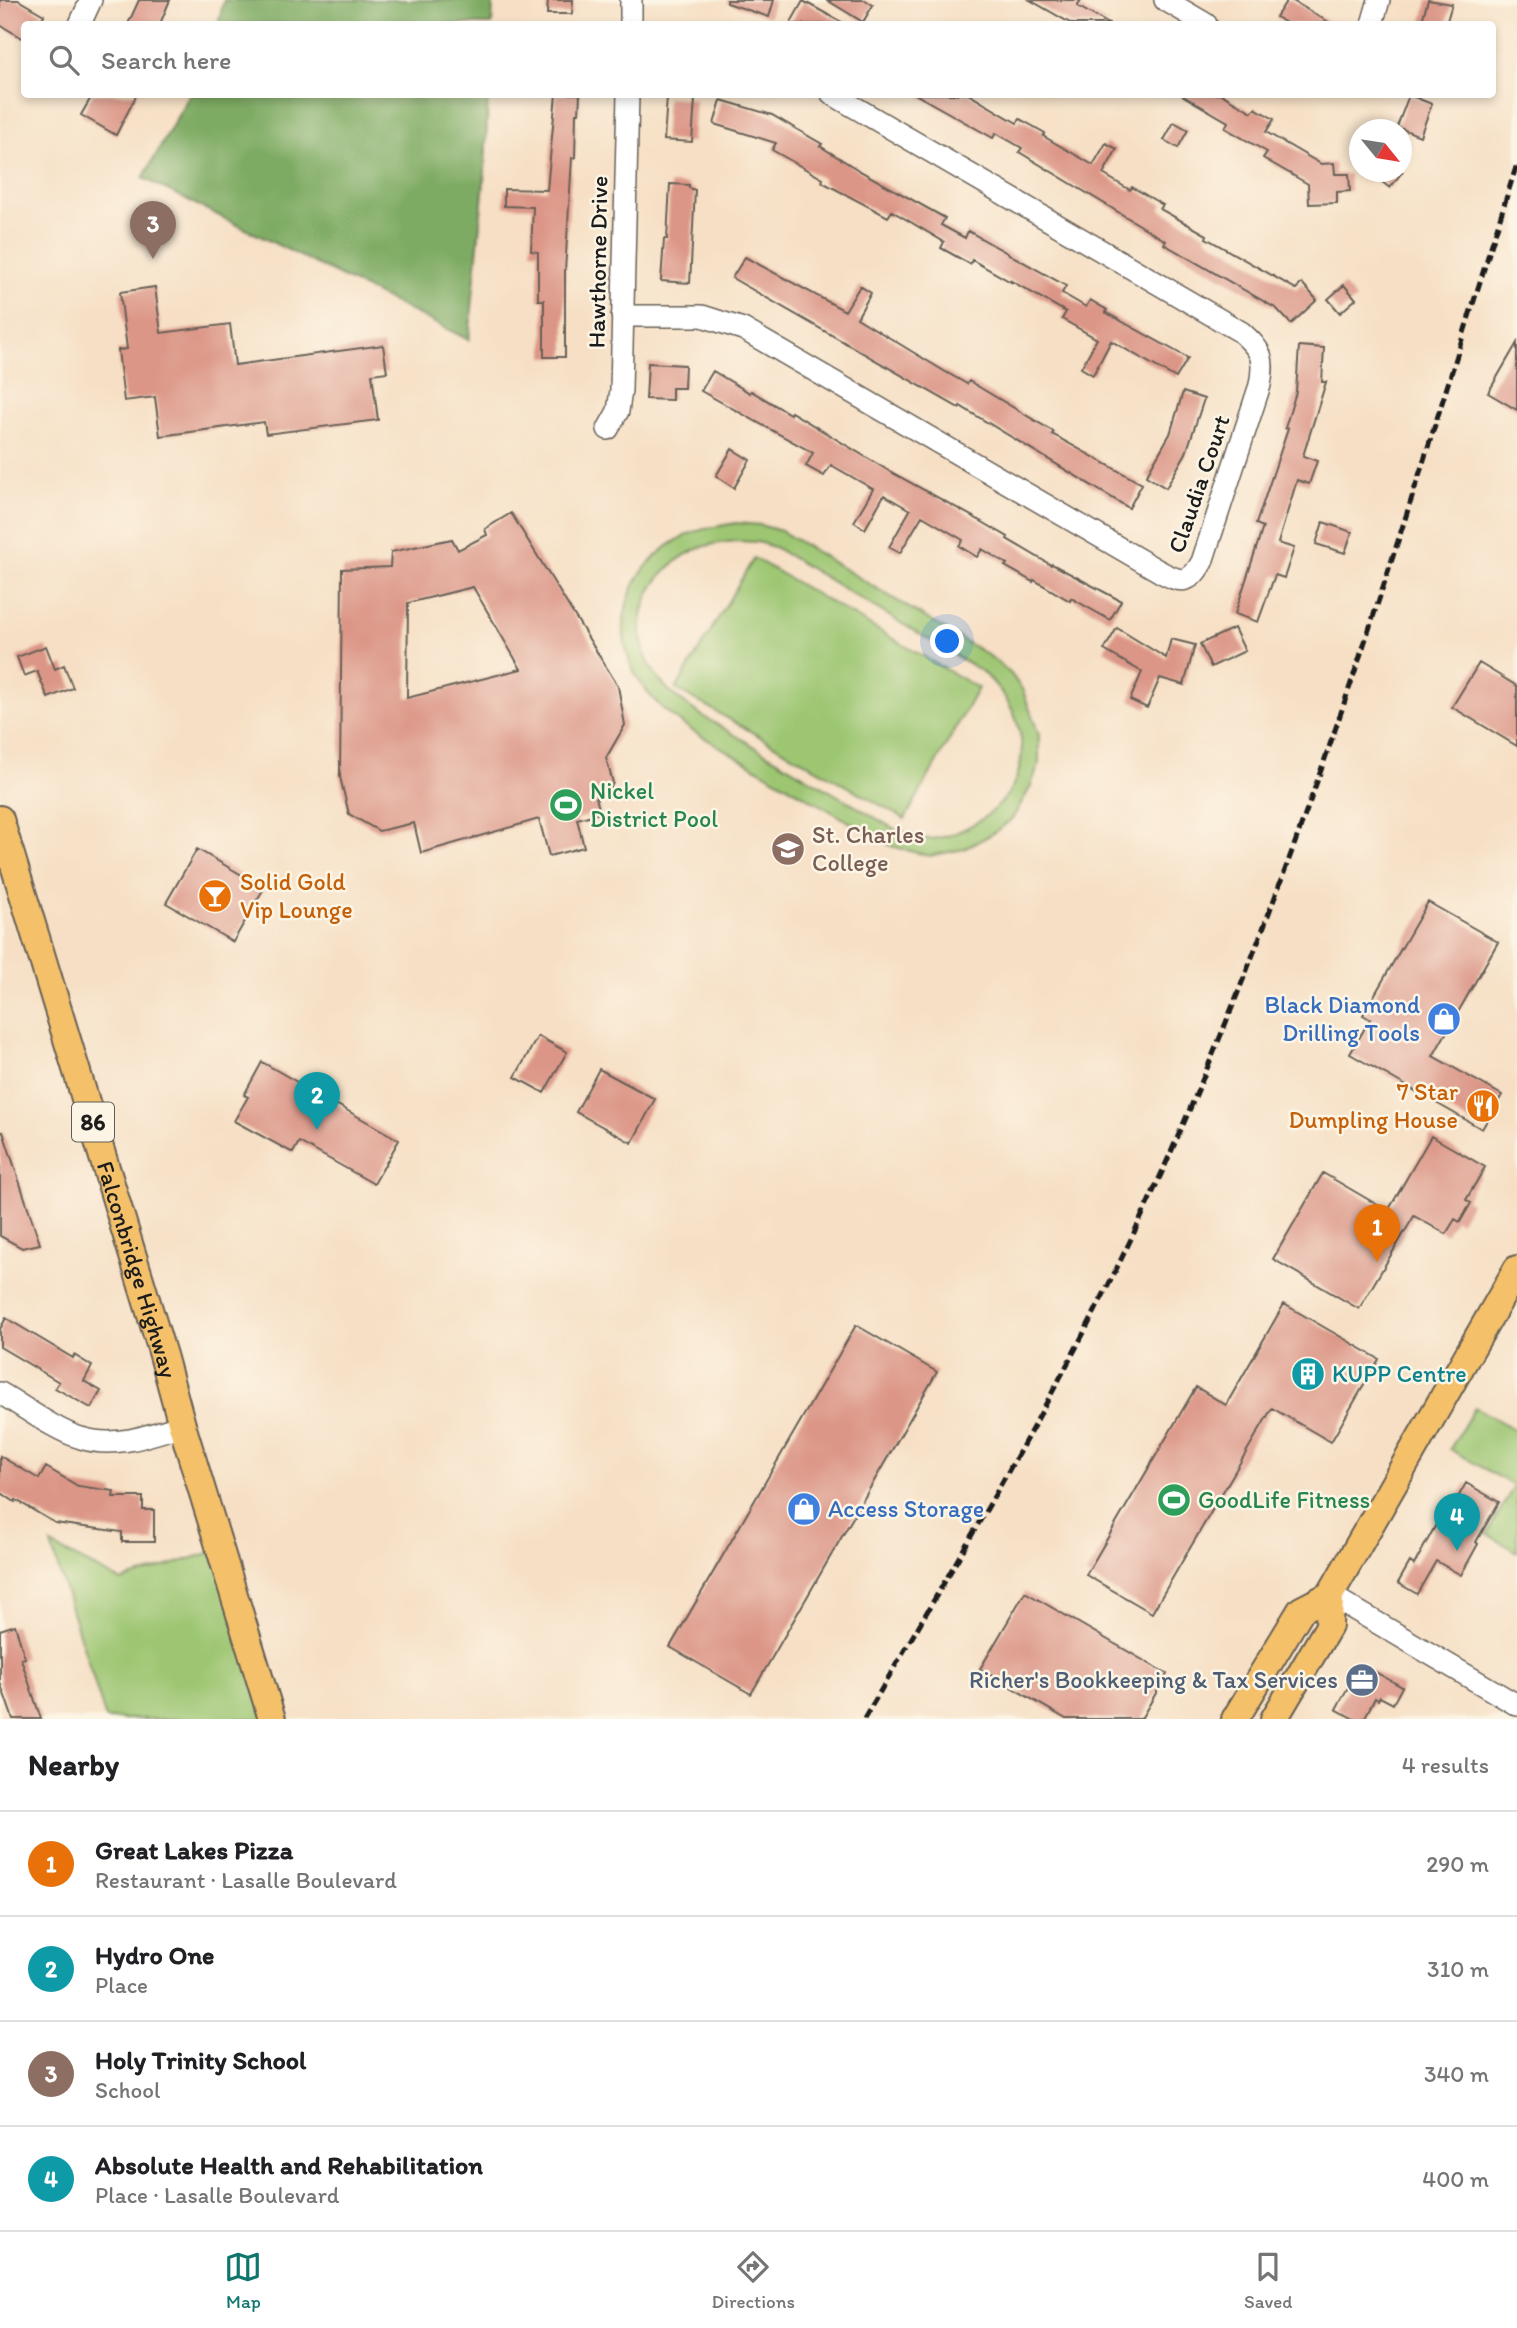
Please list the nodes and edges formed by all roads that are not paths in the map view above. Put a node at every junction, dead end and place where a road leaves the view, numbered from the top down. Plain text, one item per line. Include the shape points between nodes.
1 (91, 0) edge
2 (631, 0) edge
3 (1164, 0) edge
4 (1379, 0) edge
5 (81, 21) edge
6 (631, 21) edge
7 (1201, 21) edge
8 (1373, 21) edge
9 (628, 98) edge
10 (839, 98) edge
11 (622, 316) junction
12 (608, 429) dead end
13 (1, 825) edge
14 (1517, 1269) edge
15 (0, 1393) edge
16 (182, 1425) junction
17 (1329, 1595) junction
18 (1517, 1705) edge
19 (272, 1719) edge
20 (1235, 1719) edge
21 (1274, 1719) edge

1 - 5 street
2 - 6 street
3 - 7 street
4 - 8 street
9 - 11 street, Hawthorne Drive
10 - 11 street, Claudia Court via 1241,332 1257,346 1262,358 1260,385 1194,577 1181,580 1159,571 743,329 702,316
11 - 12 street, Hawthorne Drive via 621,390 618,411
13 - 16 main road, Falconbridge Highway / 86
14 - 17 main road
15 - 16 street via 88,1440 128,1441
16 - 19 main road, Falconbridge Highway / 86
17 - 18 street
17 - 20 main road via 1301,1610
17 - 21 main road via 1329,1626

